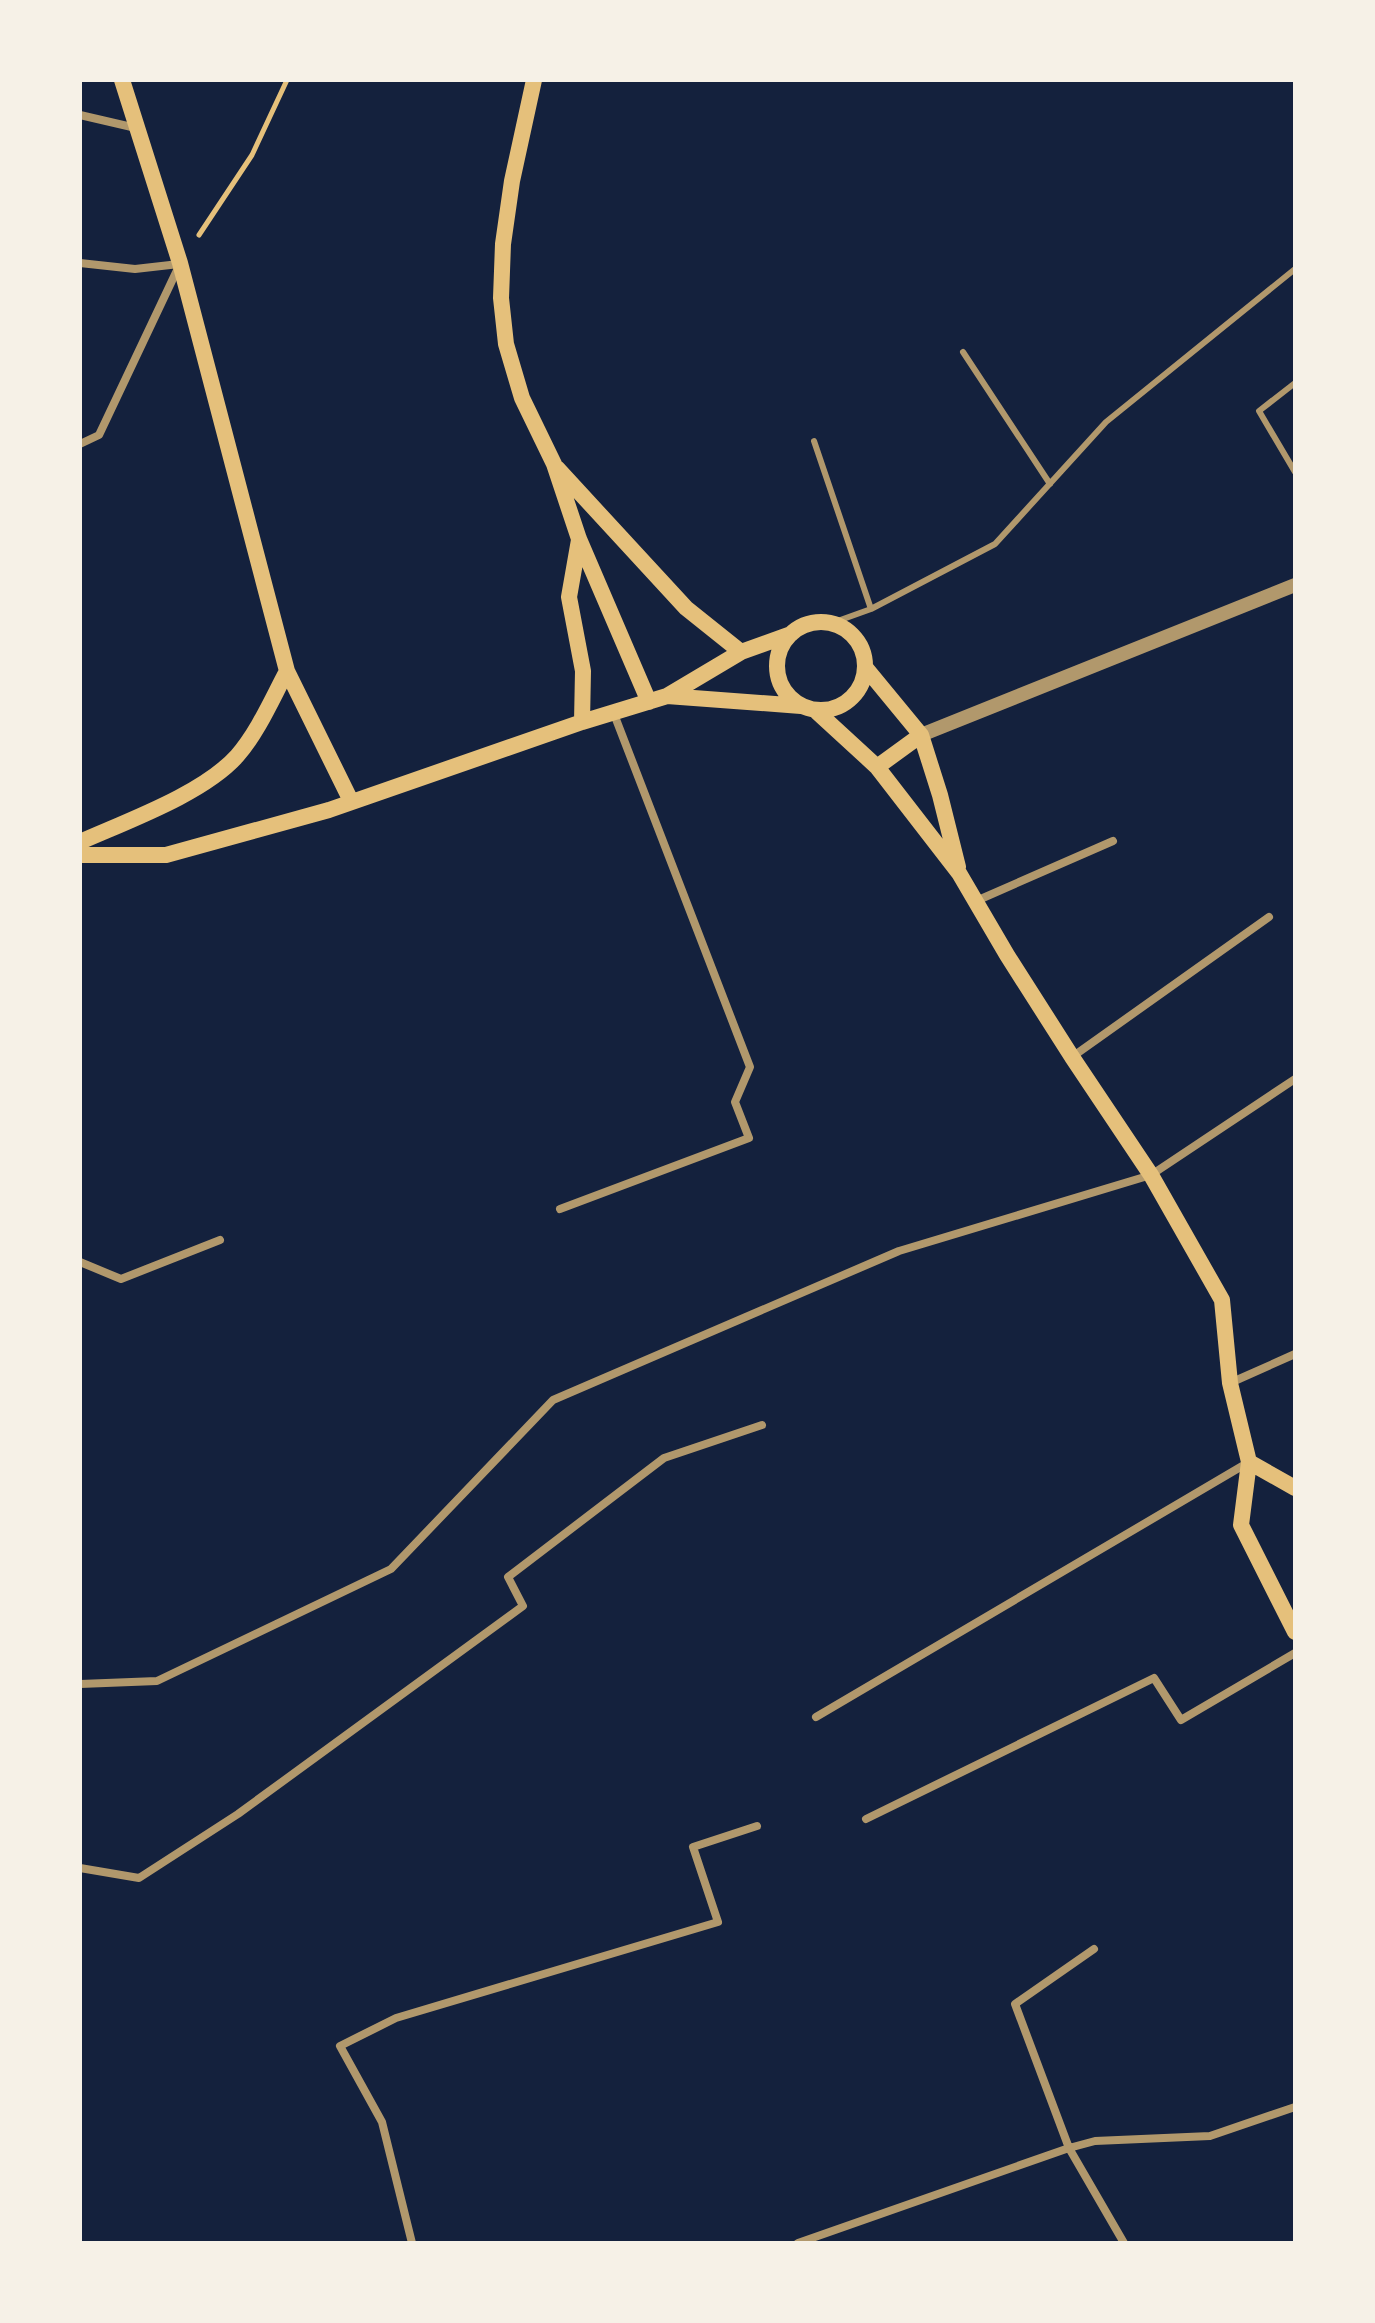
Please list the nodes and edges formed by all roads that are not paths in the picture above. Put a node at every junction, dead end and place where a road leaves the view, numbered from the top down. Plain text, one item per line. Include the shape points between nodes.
1 (122, 80) edge
2 (534, 80) edge
3 (80, 115) edge
4 (137, 128) junction
5 (80, 263) edge
6 (180, 263) junction
7 (1295, 269) edge
8 (963, 352) dead end
9 (1295, 383) edge
10 (814, 441) dead end
11 (80, 444) edge
12 (554, 464) junction
13 (1295, 472) edge
14 (1050, 484) junction
15 (579, 539) junction
16 (1295, 585) edge
17 (871, 609) junction
18 (832, 623) junction
19 (791, 634) junction
20 (741, 652) junction
21 (865, 667) junction
22 (287, 671) junction
23 (667, 696) junction
24 (649, 702) junction
25 (808, 708) junction
26 (614, 714) junction
27 (582, 722) junction
28 (921, 735) junction
29 (877, 767) junction
30 (351, 801) junction
31 (1113, 841) dead end
32 (80, 842) edge
33 (80, 855) edge
34 (959, 873) junction
35 (975, 901) junction
36 (1269, 917) dead end
37 (1072, 1057) junction
38 (1295, 1079) edge
39 (1151, 1175) junction
40 (560, 1209) dead end
41 (220, 1240) dead end
42 (80, 1262) edge
43 (1295, 1354) edge
44 (1230, 1383) junction
45 (762, 1425) dead end
46 (1249, 1462) junction
47 (1295, 1488) edge
48 (1295, 1632) edge
49 (1295, 1653) edge
50 (80, 1684) edge
51 (816, 1717) dead end
52 (866, 1819) dead end
53 (757, 1826) dead end
54 (80, 1868) edge
55 (1094, 1949) dead end
56 (1295, 2107) edge
57 (1069, 2148) junction
58 (412, 2243) edge
59 (798, 2243) edge
60 (1124, 2243) edge

1 - 4 main road
2 - 12 main road via 512,181 501,298 506,344 522,398
3 - 4 street
4 - 6 main road
5 - 6 street via 135,269
6 - 11 street via 99,435
6 - 22 main road
7 - 14 lane via 1106,422
8 - 14 lane
9 - 13 lane via 1259,411
10 - 17 lane
12 - 15 main road
12 - 20 main road via 686,608
14 - 17 lane via 995,544
15 - 24 main road
15 - 27 main road via 569,597 583,671
16 - 28 street
17 - 18 lane
18 - 19 main road via 817,622
18 - 21 main road via 856,640
19 - 20 main road
19 - 25 main road via 782,645 777,673 790,698
20 - 23 main road
21 - 25 main road via 862,682 843,704
21 - 28 main road
22 - 30 main road
22 - 32 main road via 238,755 214,778
23 - 24 main road
23 - 25 main road
24 - 26 main road
25 - 29 main road
26 - 27 main road
26 - 40 street via 750,1067 735,1102 749,1138
27 - 30 main road
28 - 29 main road
28 - 34 main road
29 - 34 main road
30 - 33 main road via 166,855
31 - 35 street
34 - 35 main road
35 - 37 main road
36 - 37 street
37 - 39 main road
38 - 39 street
39 - 44 main road via 1222,1300
39 - 50 street via 899,1251 553,1400 391,1569 157,1681
41 - 42 street via 121,1279
43 - 44 street
44 - 46 main road
45 - 54 street via 664,1458 508,1577 523,1606 214,1830 139,1878
46 - 47 main road
46 - 48 main road via 1241,1525
46 - 51 street
49 - 52 street via 1181,1720 1154,1678
53 - 58 street via 693,1847 718,1922 396,2018 340,2046 382,2122
55 - 57 street via 1015,2004
56 - 57 street via 1210,2136 1095,2141
57 - 59 street
57 - 60 street

